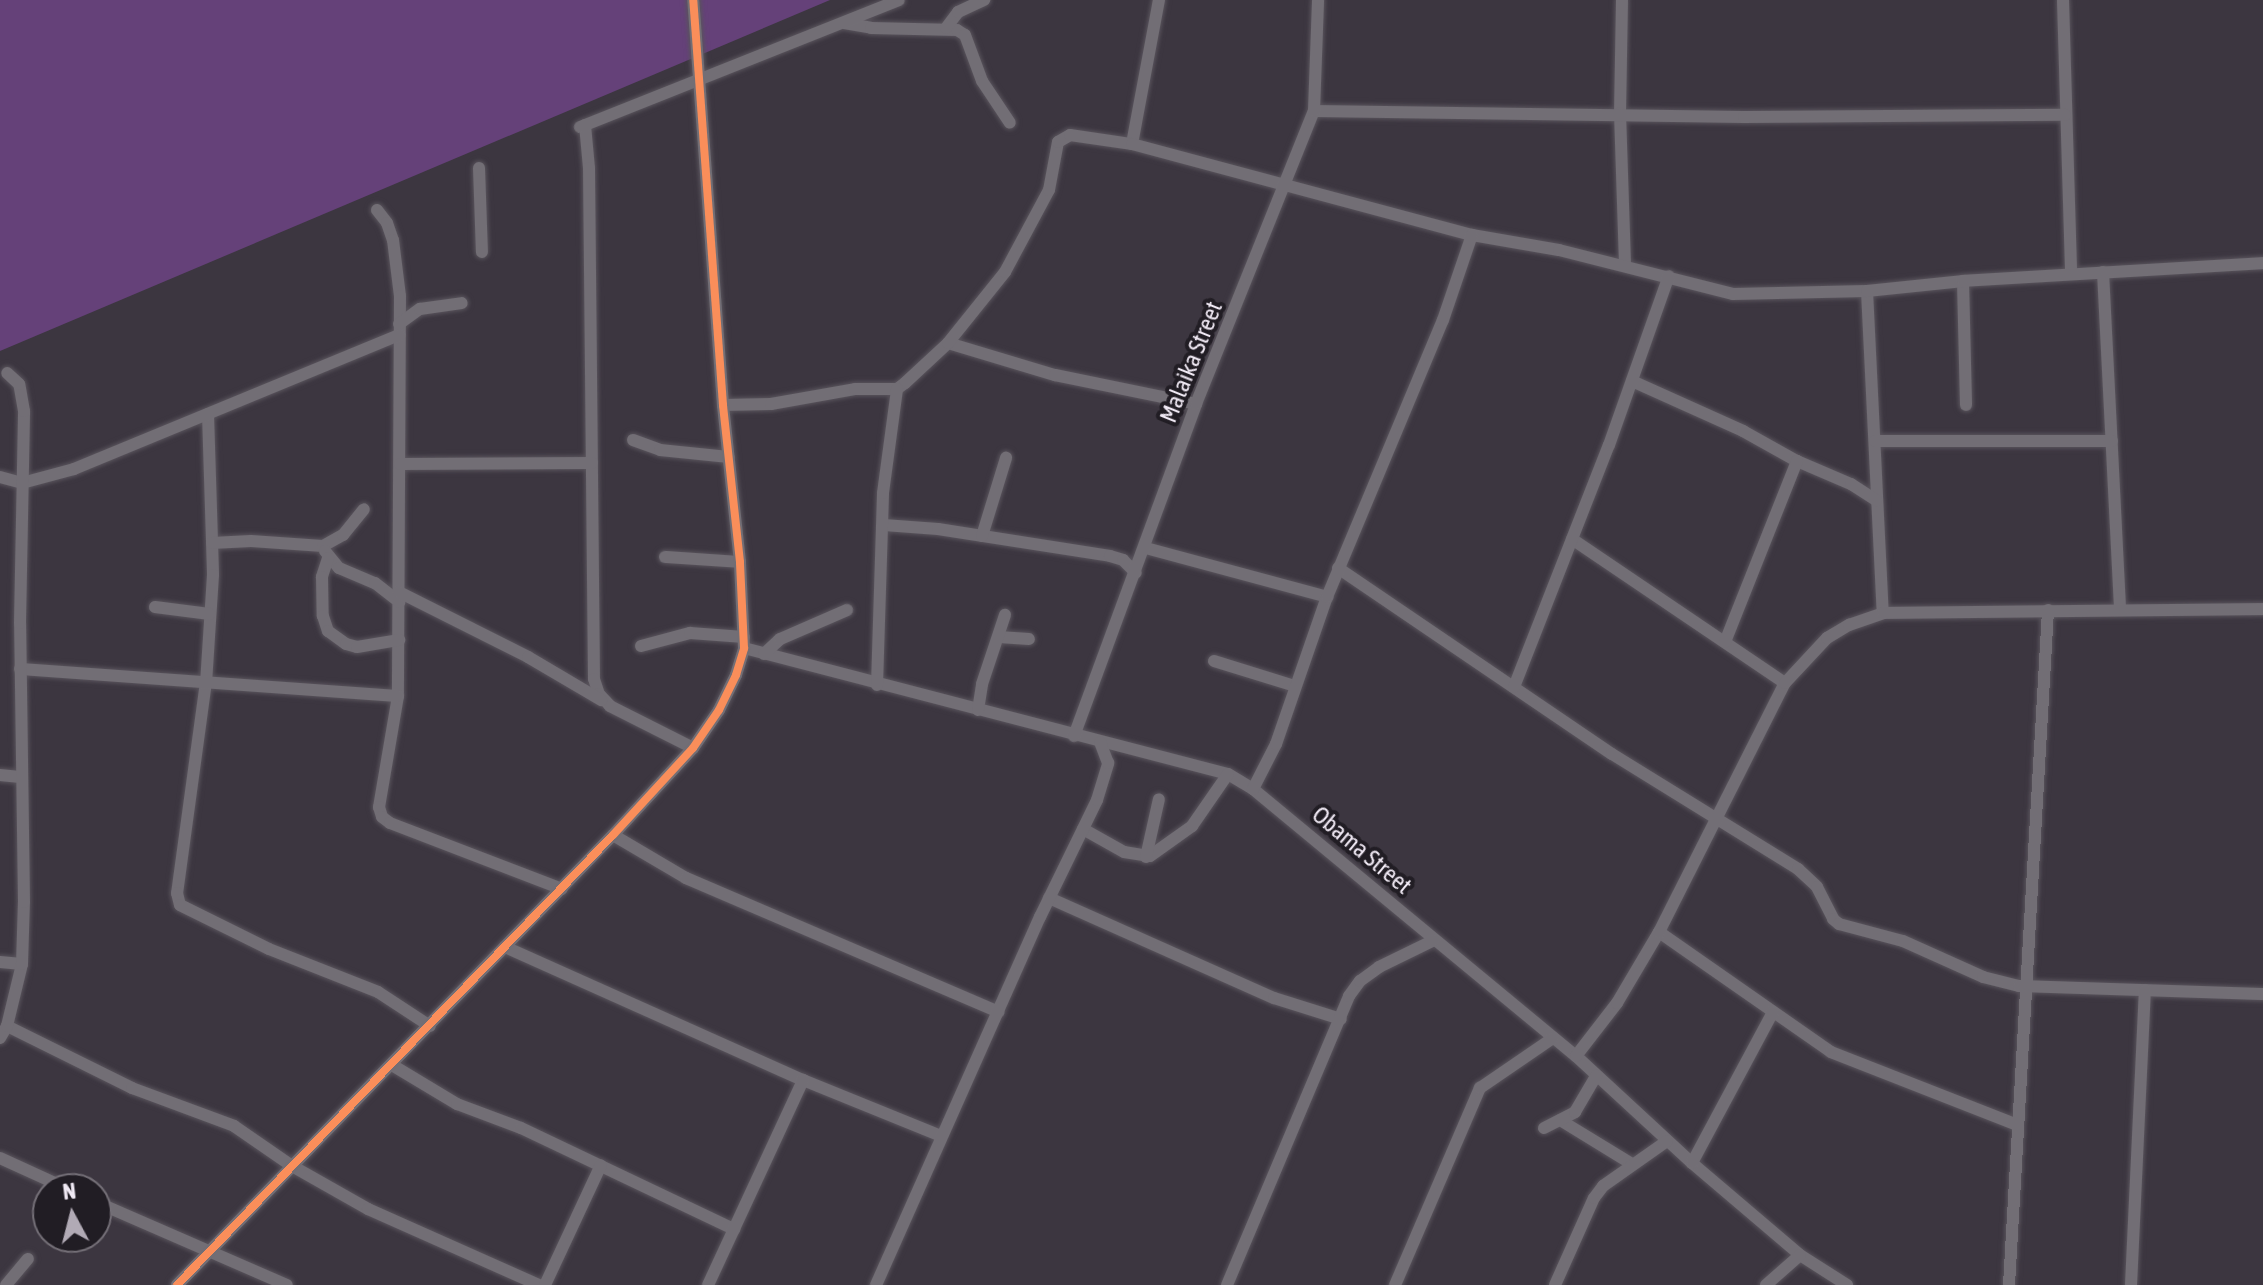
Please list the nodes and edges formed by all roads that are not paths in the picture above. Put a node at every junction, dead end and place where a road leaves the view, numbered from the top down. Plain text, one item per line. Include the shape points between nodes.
1 (693, 0) edge
2 (899, 0) edge
3 (984, 0) edge
4 (1159, 0) edge
5 (1318, 0) edge
6 (1622, 0) edge
7 (2063, 0) edge
8 (844, 23) junction
9 (946, 28) junction
10 (698, 81) junction
11 (1314, 111) junction
12 (1620, 113) junction
13 (2065, 115) junction
14 (1010, 123) dead end
15 (1132, 144) junction
16 (479, 168) dead end
17 (1287, 185) junction
18 (377, 210) dead end
19 (1472, 235) junction
20 (482, 252) dead end
21 (2263, 263) edge
22 (1625, 265) junction
23 (2103, 272) junction
24 (2071, 273) junction
25 (1669, 276) junction
26 (1963, 281) junction
27 (1867, 291) junction
28 (462, 303) dead end
29 (399, 329) junction
30 (948, 343) junction
31 (7, 373) dead end
32 (1632, 381) junction
33 (897, 389) junction
34 (1196, 404) junction
35 (723, 405) junction
36 (1966, 405) dead end
37 (208, 414) junction
38 (633, 440) dead end
39 (1875, 441) junction
40 (2112, 441) junction
41 (729, 457) junction
42 (1006, 458) dead end
43 (1797, 461) junction
44 (592, 463) junction
45 (400, 464) junction
46 (0, 477) edge
47 (22, 483) junction
48 (1876, 500) junction
49 (364, 509) dead end
50 (884, 525) junction
51 (982, 536) junction
52 (1572, 539) junction
53 (212, 543) junction
54 (325, 552) junction
55 (1145, 552) junction
56 (665, 557) dead end
57 (1123, 560) junction
58 (740, 562) junction
59 (1338, 568) junction
60 (1136, 573) junction
61 (399, 597) junction
62 (1327, 597) junction
63 (155, 607) dead end
64 (2120, 608) junction
65 (2263, 609) edge
66 (847, 610) dead end
67 (2048, 610) junction
68 (1883, 613) junction
69 (210, 614) junction
70 (1005, 615) dead end
71 (999, 637) junction
72 (1029, 639) dead end
73 (399, 640) junction
74 (744, 642) junction
75 (1725, 642) junction
76 (641, 646) dead end
77 (764, 654) junction
78 (1214, 661) dead end
79 (20, 669) junction
80 (206, 682) junction
81 (1785, 683) junction
82 (877, 685) junction
83 (1295, 686) junction
84 (1514, 687) junction
85 (398, 696) junction
86 (604, 701) junction
87 (978, 710) junction
88 (1074, 736) junction
89 (1100, 742) junction
90 (693, 748) junction
91 (1126, 748) junction
92 (1108, 763) junction
93 (1228, 774) junction
94 (0, 775) edge
95 (20, 777) junction
96 (1253, 789) junction
97 (1159, 799) dead end
98 (1717, 820) junction
99 (1083, 829) junction
100 (613, 835) junction
101 (1146, 857) junction
102 (562, 889) junction
103 (1049, 898) junction
104 (1659, 932) junction
105 (1434, 940) junction
106 (505, 947) junction
107 (0, 962) edge
108 (22, 964) junction
109 (2027, 987) junction
110 (2145, 990) junction
111 (2263, 994) edge
112 (998, 1012) junction
113 (1773, 1012) junction
114 (1341, 1019) junction
115 (7, 1026) junction
116 (430, 1026) junction
117 (0, 1038) edge
118 (1553, 1038) junction
119 (1576, 1056) junction
120 (392, 1065) junction
121 (1596, 1076) junction
122 (803, 1080) junction
123 (1560, 1120) junction
124 (2017, 1125) junction
125 (1544, 1128) dead end
126 (941, 1136) junction
127 (1667, 1141) junction
128 (0, 1158) edge
129 (1692, 1163) junction
130 (1632, 1164) junction
131 (601, 1165) junction
132 (292, 1166) junction
133 (33, 1173) edge
134 (112, 1209) edge
135 (734, 1229) junction
136 (209, 1249) junction
137 (1800, 1255) junction
138 (28, 1259) dead end
139 (6, 1285) edge
140 (177, 1285) edge
141 (287, 1285) edge
142 (542, 1285) edge
143 (708, 1285) edge
144 (876, 1285) edge
145 (1227, 1285) edge
146 (1395, 1285) edge
147 (1555, 1285) edge
148 (1766, 1285) edge
149 (1847, 1285) edge
150 (2009, 1285) edge
151 (2131, 1285) edge

1 - 10 street
2 - 8 street
3 - 9 street via 958,12
4 - 15 street
5 - 11 street, Malaika Street
6 - 12 street
7 - 13 street
8 - 9 street
8 - 10 street
9 - 14 street via 965,35 982,81
10 - 35 street
10 - 44 street via 583,126 589,168
11 - 12 street
11 - 17 street, Malaika Street
12 - 13 street
12 - 22 street
13 - 24 street
15 - 17 street
15 - 30 street via 1070,135 1058,142 1054,173 1032,225 1005,272
16 - 20 street
17 - 19 street
17 - 34 street, Malaika Street
18 - 29 street via 387,223 396,255
19 - 22 street
19 - 59 street via 1443,320
21 - 23 street
22 - 25 street
23 - 24 street
23 - 40 street
24 - 26 street
25 - 27 street via 1733,294
25 - 32 street
26 - 27 street
26 - 36 street
27 - 39 street
28 - 29 street via 413,311
29 - 37 street
29 - 45 street
30 - 33 street
30 - 34 street via 1055,375
31 - 47 street via 19,384 23,399
32 - 43 street
32 - 52 street
33 - 35 street
33 - 50 street
34 - 55 street, Malaika Street
35 - 41 street
37 - 47 street via 74,469
37 - 53 street
38 - 41 street via 660,450
39 - 40 street
39 - 48 street
40 - 64 street
41 - 58 street
42 - 51 street
43 - 48 street
43 - 75 street
44 - 45 street
44 - 86 street via 594,679
45 - 61 street
46 - 47 street
47 - 79 street
48 - 68 street
49 - 54 street
50 - 51 street
50 - 82 street
51 - 57 street
52 - 75 street
52 - 84 street
53 - 54 street via 251,541
53 - 69 street
54 - 61 street via 339,568
54 - 73 street via 323,616 328,631 357,647
55 - 57 street
55 - 60 street, Malaika Street
55 - 62 street
56 - 58 street
57 - 60 street
58 - 74 street
59 - 62 street
59 - 84 street
60 - 88 street, Malaika Street
61 - 73 street
61 - 86 street via 528,657
62 - 83 street
63 - 69 street
64 - 65 street
64 - 67 street
66 - 77 street via 780,639
67 - 68 street
67 - 109 street
68 - 81 street via 1827,638
69 - 80 street
70 - 71 street
71 - 72 street
71 - 87 street
73 - 85 street
74 - 76 street, Obama Street via 690,633
74 - 77 street, Obama Street
74 - 90 street via 719,710
75 - 81 street
77 - 82 street, Obama Street
78 - 83 street
79 - 80 street
79 - 95 street
80 - 85 street
80 - 116 street via 177,893 180,905 269,949 378,992
81 - 98 street
82 - 87 street, Obama Street
83 - 96 street via 1276,744
84 - 98 street
85 - 102 street via 379,807 382,817
86 - 90 street
87 - 88 street, Obama Street
88 - 89 street, Obama Street
89 - 91 street, Obama Street
89 - 92 street
90 - 100 street
91 - 92 street
91 - 93 street, Obama Street
92 - 99 street
93 - 96 street, Obama Street
93 - 101 street via 1192,826
94 - 95 street
95 - 108 street
96 - 105 street, Obama Street
97 - 101 street
98 - 104 street
98 - 109 street via 1798,869 1817,887 1839,924 1903,941 1983,977
99 - 101 street via 1124,852
99 - 103 street
100 - 102 street
100 - 112 street via 686,878
102 - 106 street
103 - 112 street
103 - 114 street via 1274,998
104 - 113 street
104 - 119 street via 1617,1003
105 - 114 street via 1404,952 1360,981
105 - 118 street, Obama Street
106 - 116 street
106 - 122 street
107 - 108 street
108 - 115 street
109 - 110 street
109 - 124 street
110 - 111 street
110 - 151 street
112 - 126 street
113 - 124 street via 1831,1052
113 - 129 street
114 - 145 street
115 - 117 street
115 - 132 street via 132,1088 234,1126
116 - 120 street
118 - 119 street, Obama Street
118 - 146 street via 1480,1088
119 - 121 street, Obama Street
120 - 131 street via 457,1104
120 - 132 street
121 - 123 street via 1582,1105
121 - 127 street, Obama Street
122 - 126 street
122 - 135 street
123 - 125 street
123 - 130 street
124 - 150 street
126 - 144 street
127 - 129 street, Obama Street
127 - 130 street
128 - 133 street
129 - 137 street, Obama Street
130 - 147 street via 1594,1198
131 - 135 street
131 - 142 street
132 - 136 street
132 - 142 street via 368,1209
134 - 136 street
135 - 143 street
136 - 140 street
136 - 141 street
137 - 148 street
137 - 149 street, Obama Street
138 - 139 street

